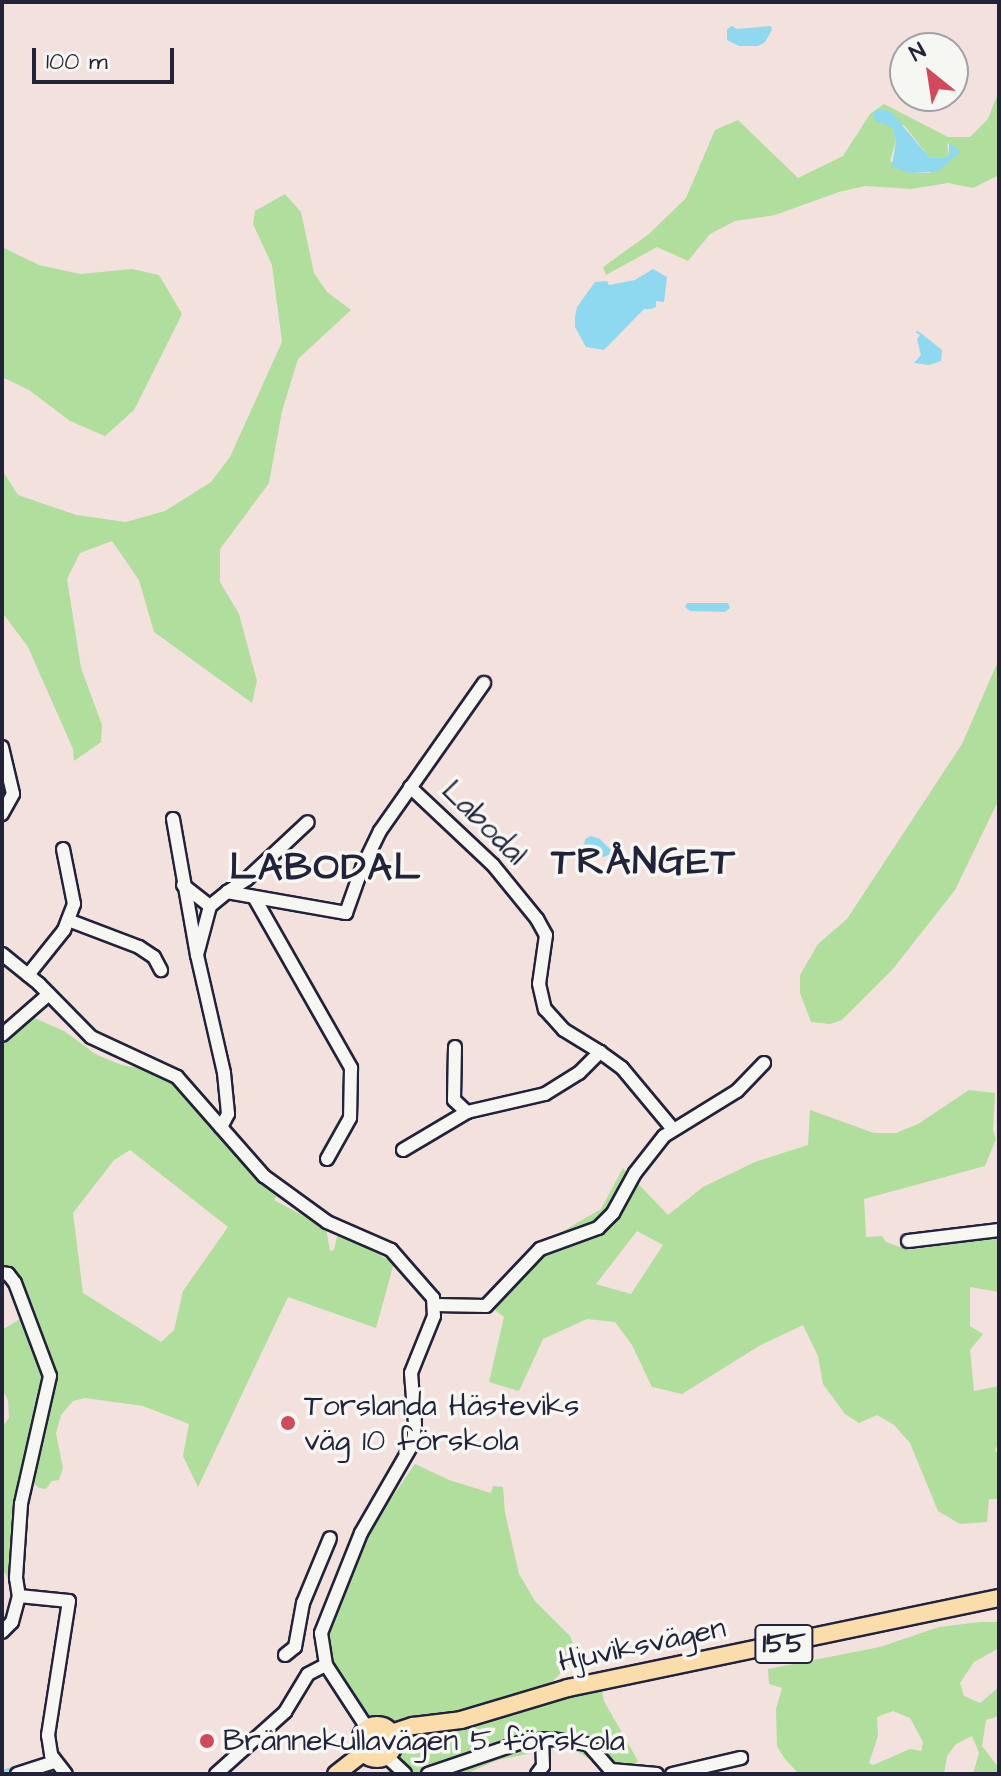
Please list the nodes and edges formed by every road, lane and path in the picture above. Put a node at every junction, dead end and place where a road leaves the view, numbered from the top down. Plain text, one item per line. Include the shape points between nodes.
1 (484, 683) dead end
2 (2, 747) edge
3 (410, 787) junction
4 (2, 814) edge
5 (173, 819) dead end
6 (308, 822) dead end
7 (63, 849) dead end
8 (183, 885) junction
9 (227, 892) junction
10 (254, 897) junction
11 (210, 906) junction
12 (68, 920) junction
13 (2, 954) edge
14 (197, 955) junction
15 (161, 970) dead end
16 (28, 975) junction
17 (49, 994) junction
18 (2, 1035) edge
19 (455, 1047) dead end
20 (600, 1052) junction
21 (764, 1063) dead end
22 (467, 1112) junction
23 (221, 1127) junction
24 (672, 1128) junction
25 (403, 1150) dead end
26 (327, 1159) dead end
27 (999, 1230) edge
28 (908, 1241) dead end
29 (2, 1273) edge
30 (435, 1305) junction
31 (330, 1538) dead end
32 (313, 1577) junction
33 (339, 1587) junction
34 (19, 1596) junction
35 (999, 1598) edge
36 (2, 1632) edge
37 (285, 1655) dead end
38 (326, 1665) junction
39 (367, 1728) junction
40 (391, 1733) junction
41 (542, 1739) junction
42 (364, 1752) junction
43 (386, 1756) junction
44 (741, 1758) dead end
45 (54, 1762) junction
46 (614, 1773) edge
47 (17, 1774) edge
48 (66, 1774) edge
49 (216, 1774) edge
50 (336, 1774) edge
51 (405, 1774) edge
52 (428, 1774) edge
53 (537, 1774) edge
54 (657, 1774) edge
55 (672, 1774) edge

1 - 3 street, Labodal
2 - 4 street via 13,785
3 - 10 street, Labodal via 370,850 346,913
3 - 20 street, Labodal via 484,856 537,919 546,935 539,984 545,1009 564,1030
5 - 8 street
6 - 9 street
7 - 12 street via 74,894
8 - 11 street
8 - 14 street
9 - 10 street, Labodal
9 - 11 street
10 - 26 street via 351,1068 350,1118
11 - 14 street
12 - 15 street via 139,947
12 - 16 street
13 - 16 street
14 - 23 street via 224,1073 228,1114
16 - 17 street
17 - 18 street
17 - 23 street via 104,1046 177,1077
19 - 22 street via 454,1100
20 - 22 street via 545,1094
20 - 24 street, Labodal via 622,1068
21 - 24 street via 737,1091
22 - 25 street
23 - 30 street via 264,1176 302,1206 397,1255
24 - 30 street via 647,1155 613,1213 598,1228 540,1249 486,1306
27 - 28 street
29 - 34 street via 15,1283 50,1376 21,1504
30 - 33 street via 412,1363 413,1443 361,1533
31 - 32 street
32 - 33 street
32 - 37 street via 300,1611 295,1647
33 - 38 street via 321,1633
34 - 36 street via 12,1622
34 - 45 street via 69,1601 48,1735
35 - 40 main road, Hjuviksvägen / 155 via 568,1688 461,1720
38 - 39 street
38 - 49 street via 308,1674 285,1712
39 - 40 main road, Hjuviksvägen / 155 via 380,1725
39 - 42 main road via 360,1740
40 - 43 main road via 393,1747
41 - 46 street via 588,1744
41 - 52 street
41 - 53 street via 543,1766
42 - 43 main road via 374,1758
42 - 50 main road
43 - 51 street
44 - 55 street
45 - 47 street
45 - 48 street
46 - 54 street

